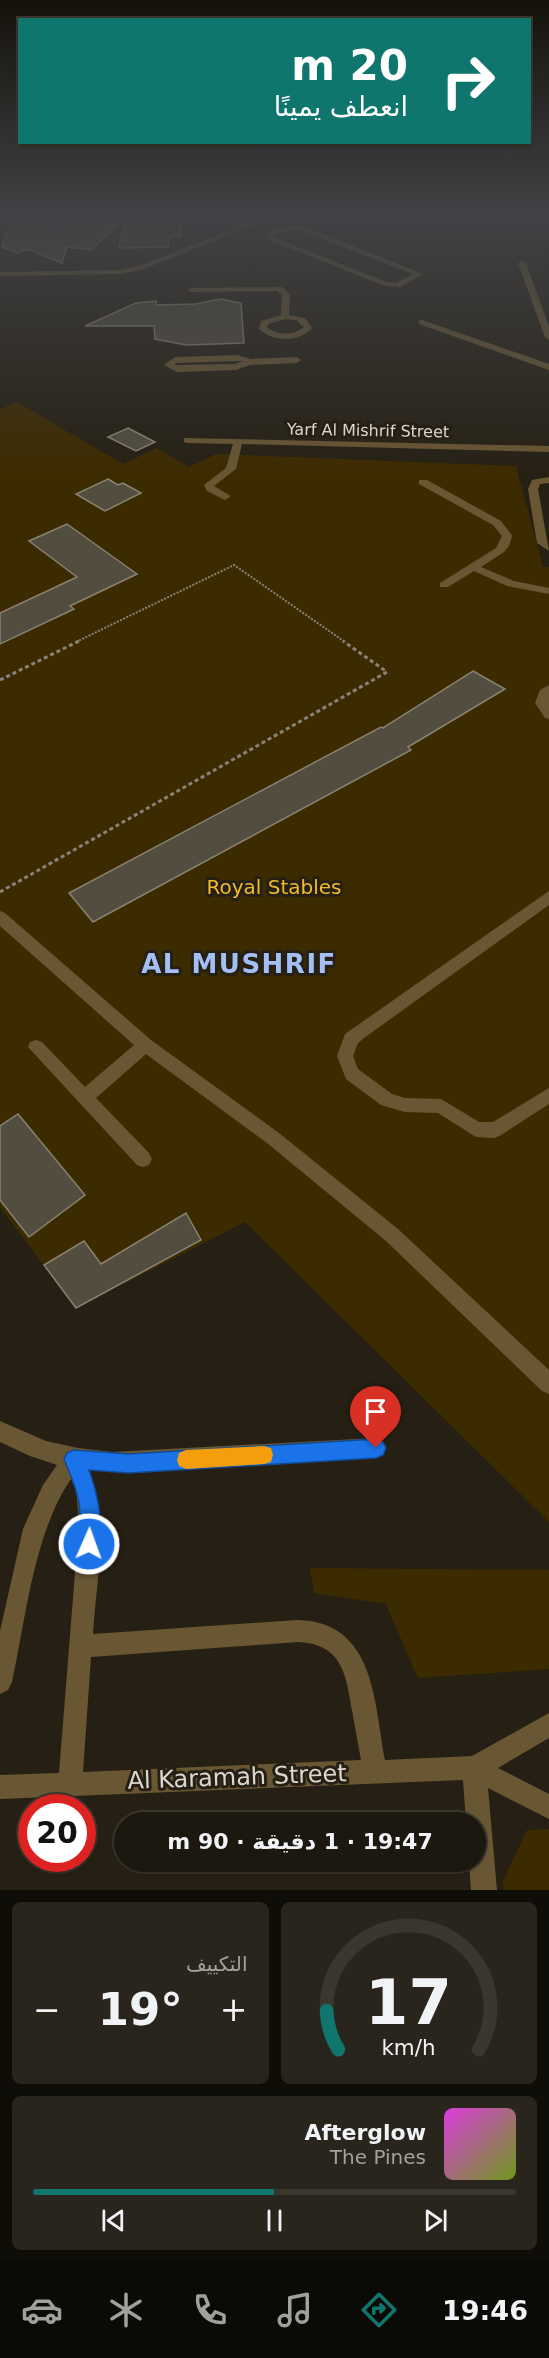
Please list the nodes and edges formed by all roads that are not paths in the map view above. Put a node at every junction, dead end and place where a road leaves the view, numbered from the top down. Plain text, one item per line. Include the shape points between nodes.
1 (286, 300) edge
2 (536, 300) edge
3 (285, 316) junction
4 (422, 322) dead end
5 (549, 337) edge
6 (297, 360) dead end
7 (249, 362) junction
8 (549, 367) edge
9 (187, 440) dead end
10 (238, 441) junction
11 (549, 449) edge
12 (549, 480) edge
13 (423, 482) dead end
14 (225, 497) dead end
15 (544, 525) edge
16 (549, 548) edge
17 (473, 567) junction
18 (444, 585) dead end
19 (549, 591) edge
20 (549, 689) edge
21 (549, 715) edge
22 (549, 897) edge
23 (0, 916) edge
24 (145, 1045) junction
25 (36, 1047) dead end
26 (549, 1095) edge
27 (84, 1098) junction
28 (143, 1159) dead end
29 (549, 1384) edge
30 (0, 1431) edge
31 (376, 1448) dead end
32 (73, 1459) junction
33 (81, 1646) junction
34 (0, 1682) edge
35 (549, 1725) edge
36 (474, 1768) junction
37 (375, 1772) junction
38 (70, 1784) junction
39 (0, 1787) edge
40 (549, 1807) edge
41 (484, 1890) edge

1 - 3 street
2 - 5 street
3 - 3 street via 264,322 263,329 287,336 301,334 308,328 305,321
4 - 8 street
6 - 7 street
7 - 7 street via 237,357 176,360 168,365 173,369 191,369 240,367
9 - 10 street, Yarf Al Mishrif Street
10 - 11 street, Yarf Al Mishrif Street
10 - 14 street via 231,469 209,485
12 - 15 street via 536,482 533,487
13 - 17 street via 497,523 506,532 504,546
15 - 16 street via 542,543
17 - 18 street
17 - 19 street via 511,584
20 - 21 street via 541,698
22 - 26 street via 358,1033 351,1039 345,1056 352,1074 387,1100 441,1106 476,1130 495,1130
23 - 24 street
24 - 27 street
24 - 29 street via 331,1184 454,1292
25 - 27 street
27 - 28 street
30 - 32 street via 39,1450
31 - 32 street via 129,1463
32 - 33 street via 86,1488 90,1514
32 - 34 street via 50,1492 34,1529
33 - 37 street via 298,1630 326,1635 339,1643 357,1671
33 - 38 street
35 - 36 street, Al Karamah Street
36 - 37 street, Al Karamah Street
36 - 40 street, Al Karamah Street
36 - 41 street
37 - 38 street, Al Karamah Street
38 - 39 street, Al Karamah Street

